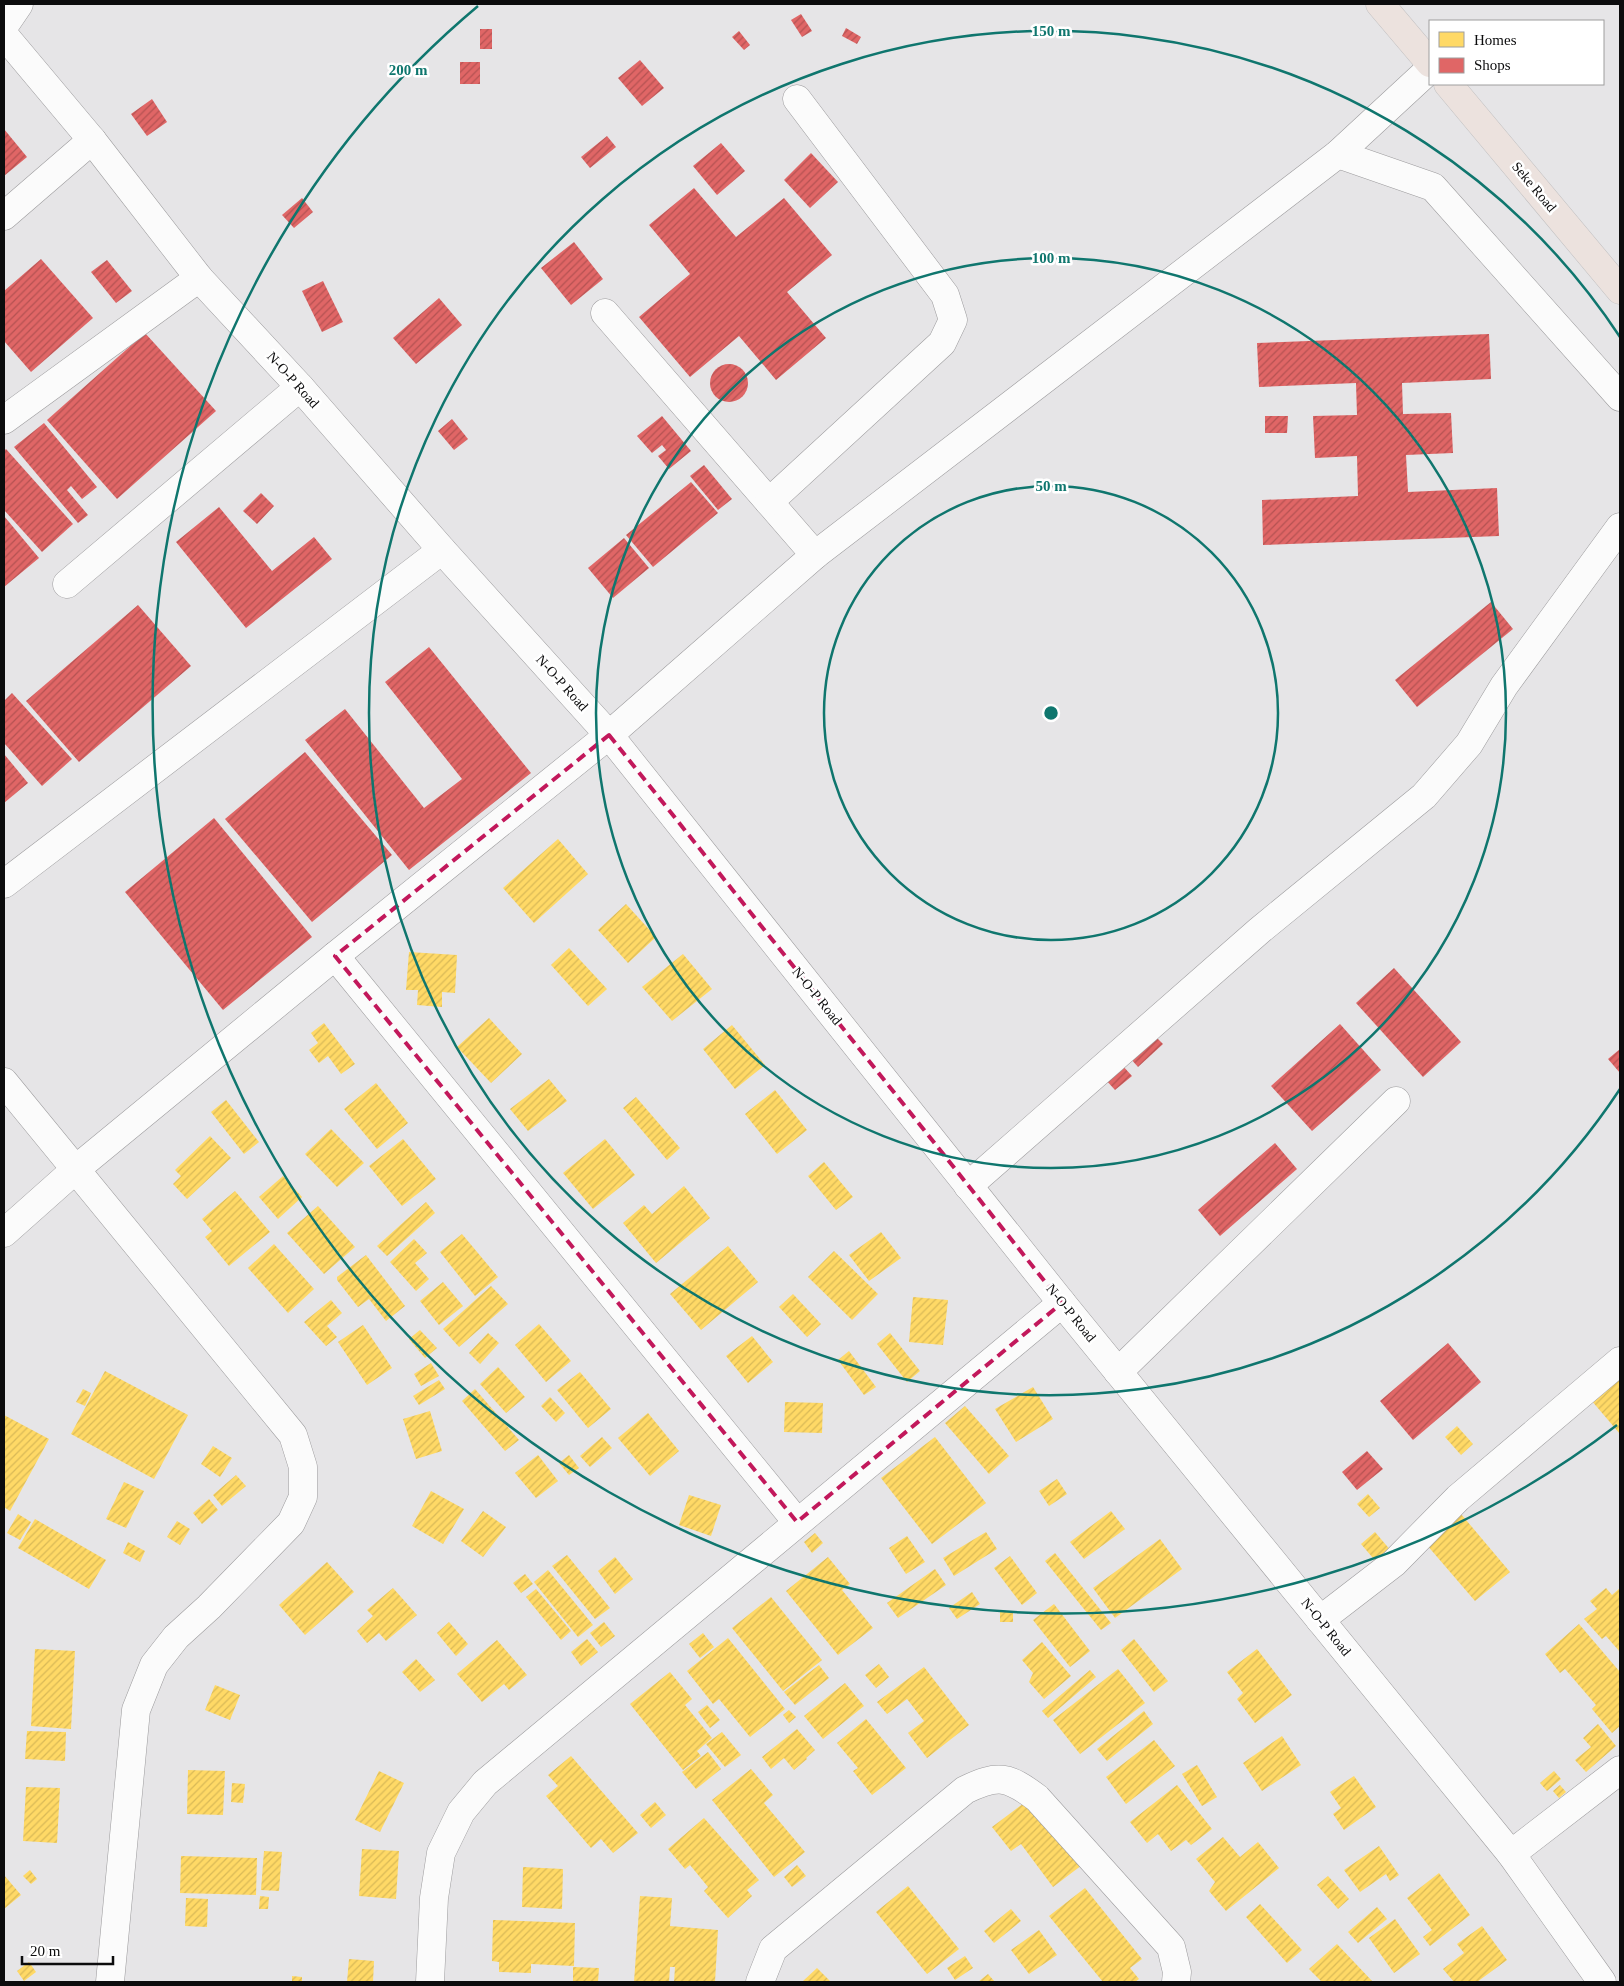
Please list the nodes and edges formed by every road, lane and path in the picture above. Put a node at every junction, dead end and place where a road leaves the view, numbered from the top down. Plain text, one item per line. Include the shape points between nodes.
1 (19, 4) edge
2 (1380, 4) edge
3 (4, 26) edge
4 (4, 35) edge
5 (1429, 62) edge
6 (1429, 71) edge
7 (1449, 85) edge
8 (797, 100) dead end
9 (92, 140) junction
10 (1338, 154) junction
11 (4, 216) edge
12 (199, 278) junction
13 (1620, 290) edge
14 (605, 313) dead end
15 (300, 387) junction
16 (1620, 397) edge
17 (4, 420) edge
18 (769, 502) junction
19 (1620, 527) edge
20 (442, 550) junction
21 (815, 555) junction
22 (67, 584) dead end
23 (609, 735) junction
24 (4, 884) edge
25 (335, 956) junction
26 (4, 1082) edge
27 (1396, 1101) dead end
28 (76, 1169) junction
29 (968, 1186) junction
30 (4, 1233) edge
31 (1062, 1303) junction
32 (1620, 1361) edge
33 (1118, 1372) junction
34 (797, 1522) junction
35 (1320, 1620) junction
36 (1620, 1770) edge
37 (1511, 1854) junction
38 (110, 1982) edge
39 (430, 1982) edge
40 (760, 1982) edge
41 (1176, 1982) edge
42 (1602, 1982) edge

1 - 3 street
2 - 5 main road
4 - 9 street, N-O-P Road
6 - 10 street
7 - 13 main road, Seke Road
8 - 18 street via 945,295 953,320 942,343
9 - 11 street
9 - 12 street, N-O-P Road
10 - 16 street via 1433,186
10 - 21 street
12 - 15 street, N-O-P Road
12 - 17 street
14 - 18 street
15 - 20 street, N-O-P Road
15 - 22 street
18 - 21 street
19 - 29 street via 1504,686 1469,744 1424,796 1260,930
20 - 23 street, N-O-P Road
20 - 24 street
21 - 23 street
23 - 25 street
23 - 29 street, N-O-P Road
25 - 28 street
25 - 34 street
26 - 28 street
27 - 33 street
28 - 30 street
28 - 38 street via 293,1435 303,1467 303,1497 291,1523 176,1637 154,1665 136,1710
29 - 31 street, N-O-P Road
31 - 33 street, N-O-P Road
31 - 34 street
32 - 35 street via 1458,1498 1394,1563
33 - 35 street, N-O-P Road
34 - 39 street via 485,1783 461,1812 441,1853 434,1898
35 - 37 street, N-O-P Road
36 - 37 street
37 - 42 street, N-O-P Road
40 - 41 street via 773,1948 965,1790 983,1781 1001,1779 1018,1784 1037,1798 1171,1948 1178,1972

